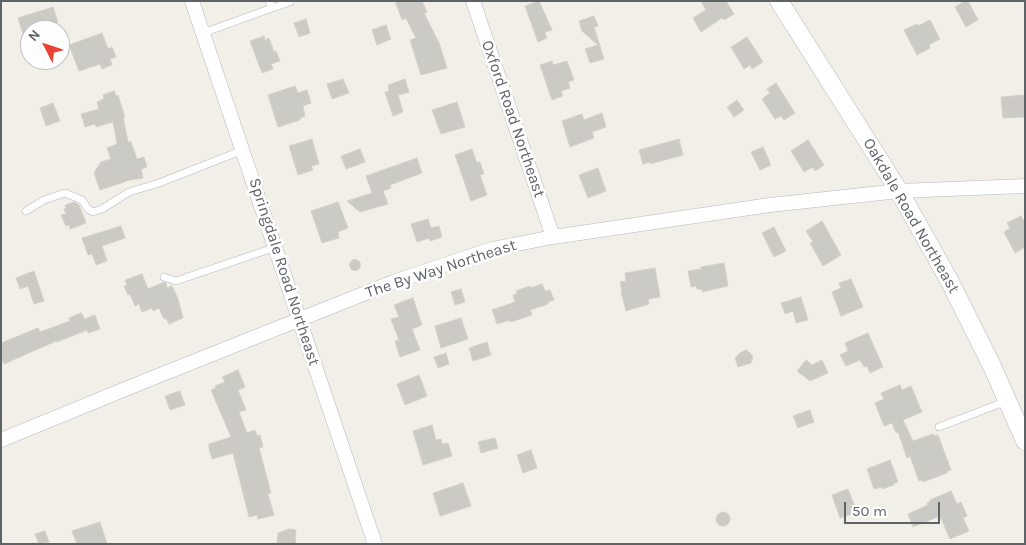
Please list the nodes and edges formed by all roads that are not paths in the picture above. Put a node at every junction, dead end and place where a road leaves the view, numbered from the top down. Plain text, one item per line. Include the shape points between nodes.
1 (192, 1) edge
2 (473, 1) edge
3 (780, 1) edge
4 (290, 2) edge
5 (271, 4) edge
6 (203, 33) junction
7 (243, 150) junction
8 (1025, 186) edge
9 (899, 190) junction
10 (26, 211) dead end
11 (553, 237) junction
12 (276, 247) junction
13 (164, 277) dead end
14 (300, 319) junction
15 (1008, 401) junction
16 (939, 427) dead end
17 (1, 440) edge
18 (1025, 441) edge
19 (375, 544) edge

1 - 6 street, Springdale Road Northeast
2 - 11 street, Oxford Road Northeast
3 - 9 street, Oakdale Road Northeast
4 - 5 lane
5 - 6 lane
6 - 7 street, Springdale Road Northeast
7 - 10 lane via 129,192 93,212 82,200 66,194 44,200
7 - 12 street, Springdale Road Northeast
8 - 9 street, The By Way Northeast
9 - 11 street, The By Way Northeast
9 - 15 street, Oakdale Road Northeast via 970,319
11 - 14 street, The By Way Northeast via 469,256
12 - 13 lane via 176,281
12 - 14 street, Springdale Road Northeast
14 - 17 street, The By Way Northeast
14 - 19 street, Springdale Road Northeast
15 - 16 lane
15 - 18 street, Oakdale Road Northeast

